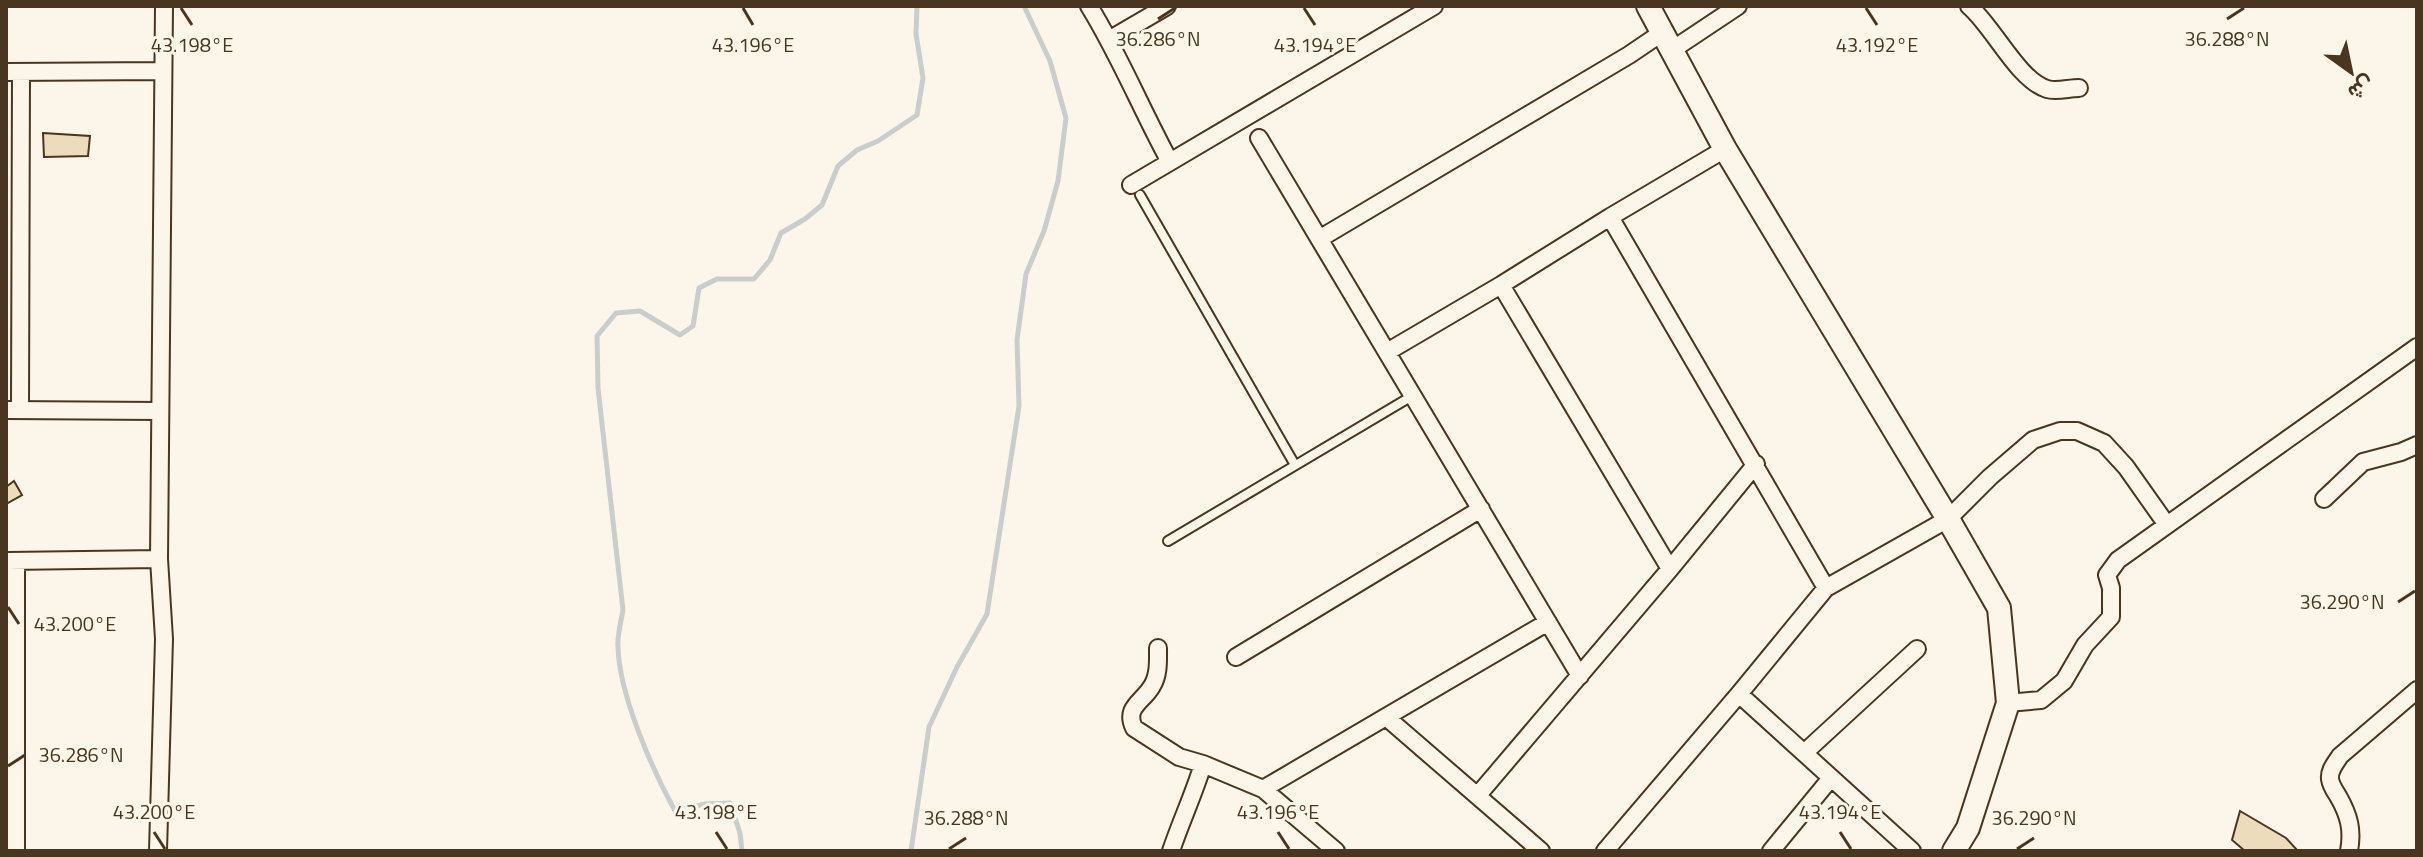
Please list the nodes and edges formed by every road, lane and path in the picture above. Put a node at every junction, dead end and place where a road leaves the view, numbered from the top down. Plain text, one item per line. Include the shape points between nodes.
1 (164, 6) edge
2 (1089, 6) edge
3 (1167, 6) edge
4 (1434, 6) edge
5 (1648, 6) edge
6 (1738, 6) edge
7 (1969, 6) edge
8 (1109, 40) junction
9 (1668, 41) junction
10 (163, 71) junction
11 (14, 72) edge
12 (2079, 88) dead end
13 (1259, 138) dead end
14 (1725, 149) junction
15 (1170, 162) junction
16 (1136, 190) joint
17 (13, 199) edge
18 (1610, 217) junction
19 (1319, 239) junction
20 (1501, 285) junction
21 (2417, 347) edge
22 (1387, 352) junction
23 (1413, 395) junction
24 (13, 410) edge
25 (160, 411) junction
26 (2417, 445) edge
27 (1756, 464) junction
28 (1295, 465) junction
29 (2324, 499) dead end
30 (1481, 509) junction
31 (1948, 519) junction
32 (2167, 525) junction
33 (1168, 541) dead end
34 (159, 559) junction
35 (11, 561) edge
36 (1670, 569) junction
37 (1826, 588) junction
38 (1548, 622) junction
39 (1158, 648) dead end
40 (1917, 649) dead end
41 (1236, 657) dead end
42 (1580, 676) junction
43 (2417, 690) edge
44 (1739, 694) junction
45 (2008, 703) junction
46 (1386, 717) junction
47 (1804, 753) junction
48 (1203, 764) junction
49 (1831, 778) junction
50 (1263, 789) junction
51 (1478, 795) junction
52 (16, 851) edge
53 (158, 851) edge
54 (1171, 851) edge
55 (1336, 851) edge
56 (1541, 851) edge
57 (1605, 851) edge
58 (1771, 851) edge
59 (1912, 851) edge
60 (1954, 851) edge
61 (2349, 851) edge

1 - 10 street
2 - 8 street
3 - 8 street
4 - 15 street
5 - 9 street
6 - 9 street
7 - 12 street via 2031,80 2049,90
8 - 15 street
9 - 14 street
9 - 19 street via 1629,55
10 - 11 street
10 - 25 street
11 - 17 street
13 - 19 street
14 - 18 street
14 - 31 street
15 - 16 street
16 - 28 lane
17 - 24 street
18 - 20 street
18 - 27 street
19 - 22 street
20 - 22 street
20 - 36 street
21 - 32 street
22 - 23 street
23 - 28 lane
23 - 30 street
24 - 25 street
25 - 34 street
26 - 29 street via 2363,462
27 - 36 street
27 - 37 street
28 - 33 lane
30 - 38 street
30 - 41 street
31 - 32 street via 2033,440 2077,431 2115,453
31 - 37 street
31 - 45 street via 1999,608
32 - 45 street via 2112,567 2107,575 2111,617 2085,645 2064,681 2041,700
34 - 35 street
34 - 53 street via 164,639
35 - 52 street
36 - 42 street
37 - 44 street
38 - 42 street
38 - 46 street
39 - 48 street via 1154,684 1132,708 1130,720 1179,757
40 - 47 street
42 - 51 street
43 - 61 street via 2331,769 2332,785 2351,828
44 - 47 street
44 - 57 street
45 - 60 street via 1968,828
46 - 50 street
46 - 51 street
47 - 49 street
48 - 50 street
48 - 54 street
49 - 58 street
49 - 59 street
50 - 55 street
51 - 56 street

